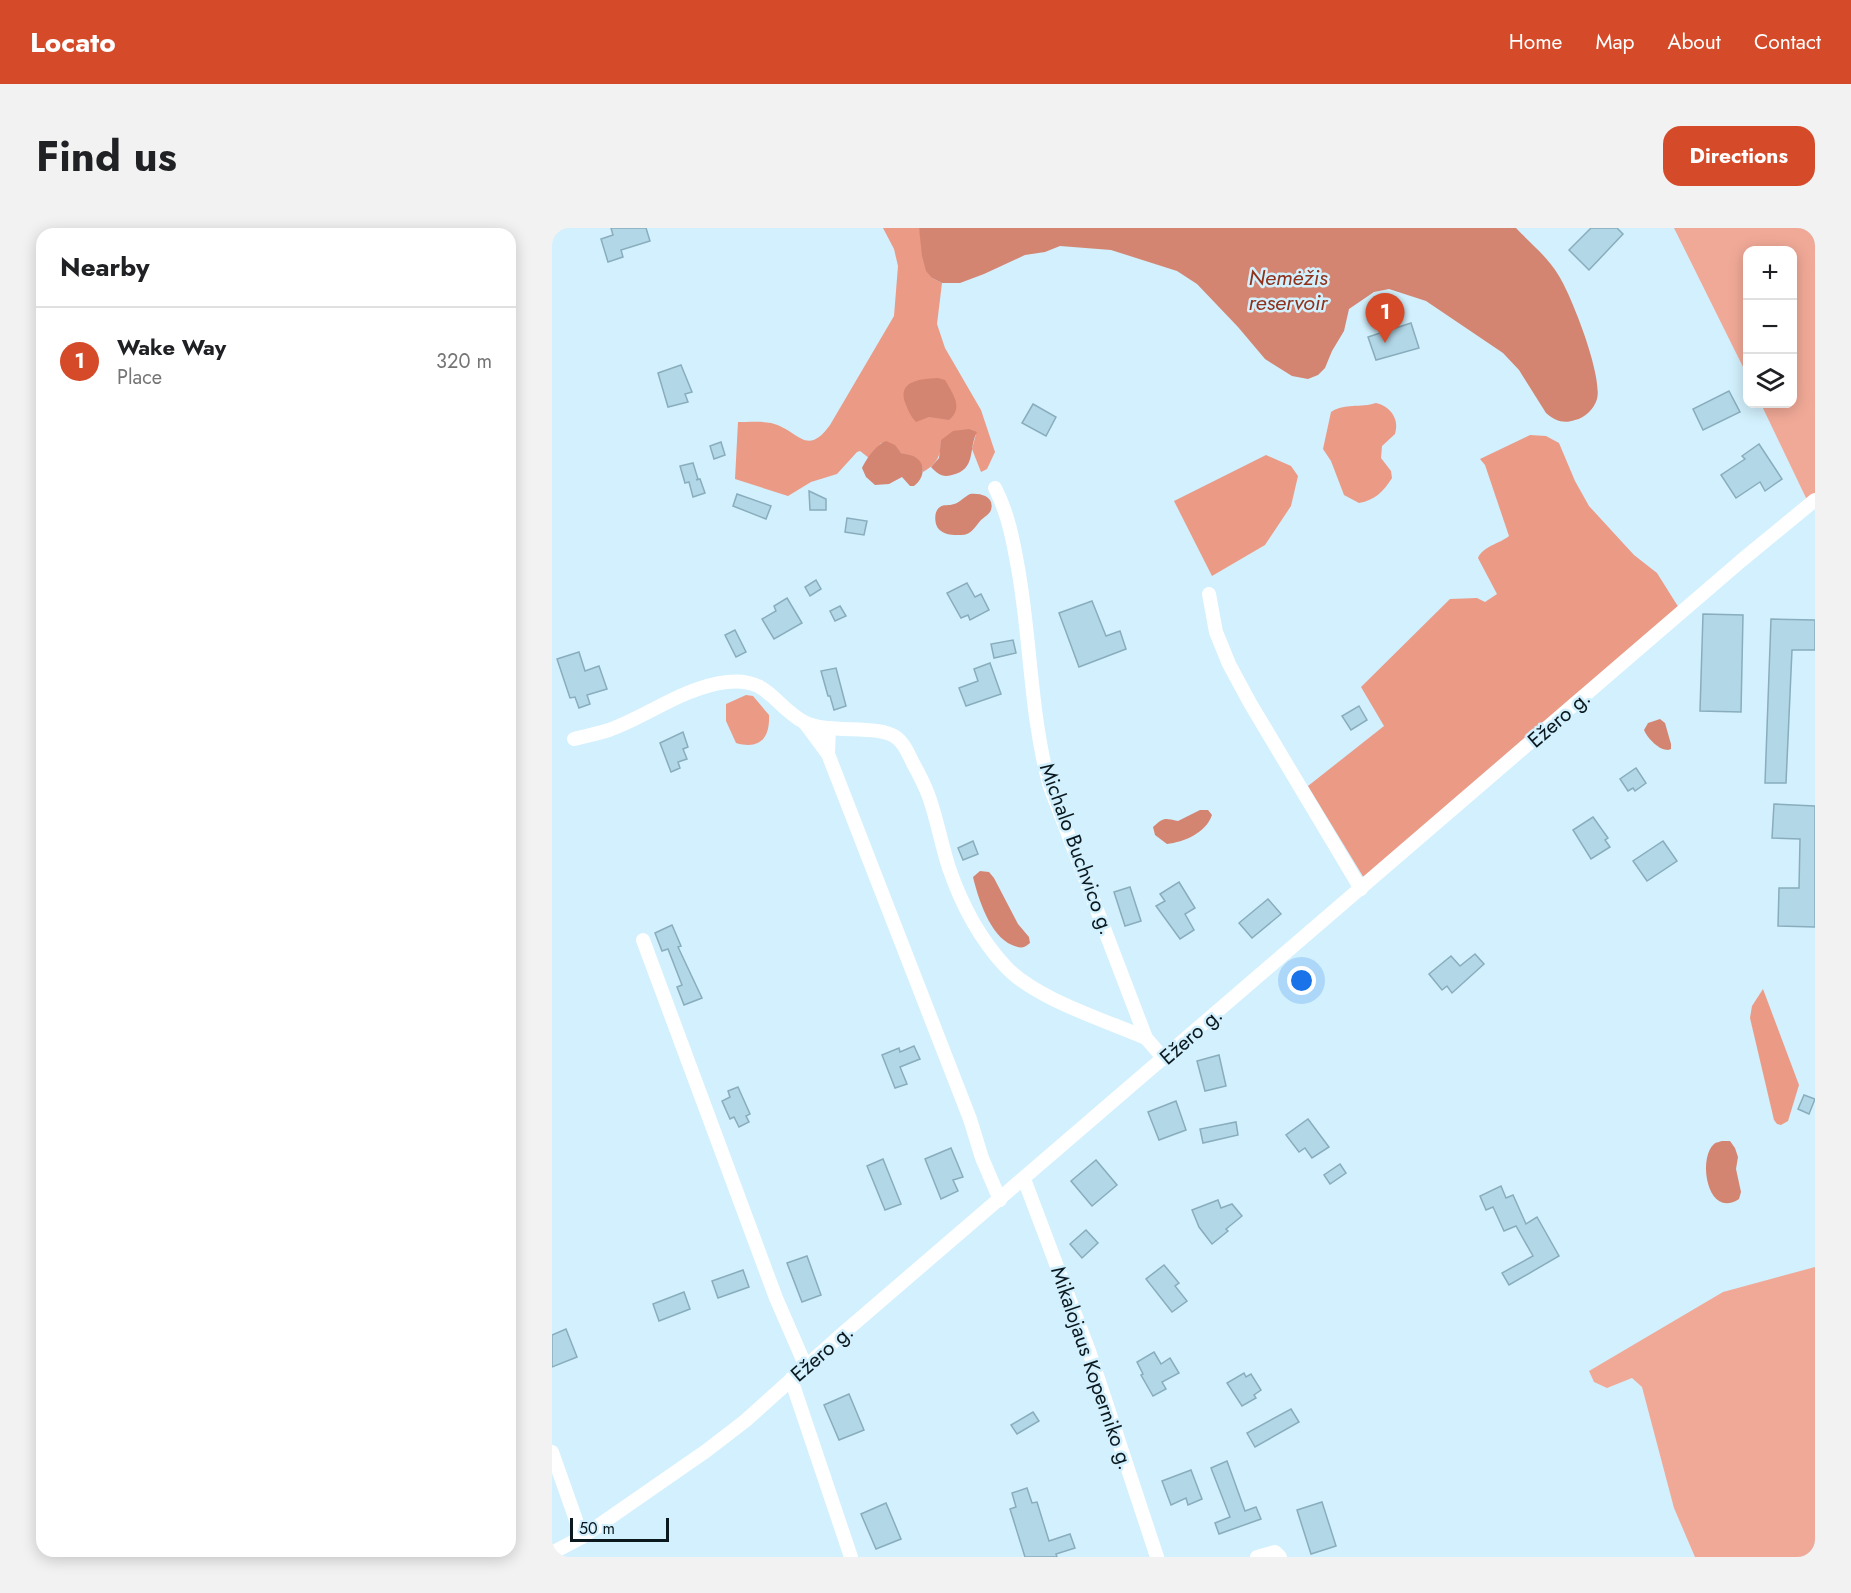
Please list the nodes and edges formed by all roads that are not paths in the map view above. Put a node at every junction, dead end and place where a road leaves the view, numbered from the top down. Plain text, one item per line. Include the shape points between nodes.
1 (995, 488) dead end
2 (1815, 500) edge
3 (1209, 594) dead end
4 (805, 723) junction
5 (829, 728) junction
6 (574, 739) dead end
7 (828, 754) junction
8 (1361, 889) junction
9 (643, 940) dead end
10 (1146, 1038) junction
11 (1164, 1059) junction
12 (1024, 1179) junction
13 (1000, 1200) junction
14 (807, 1366) junction
15 (791, 1379) junction
16 (552, 1452) edge
17 (582, 1537) junction
18 (552, 1553) edge
19 (851, 1557) edge
20 (1157, 1557) edge
21 (1257, 1557) edge
22 (1280, 1557) edge

1 - 10 street, Michalo Buchvico g. via 1009,524 1020,578 1046,772
2 - 8 street, Ežero g.
3 - 8 street via 1216,632 1229,664
4 - 5 street
4 - 6 street via 764,688 728,682 702,688 609,730
4 - 7 street
5 - 7 street
5 - 10 street via 886,733 905,746 928,793 957,888 987,944 1006,967 1041,993
7 - 13 street
8 - 11 street, Ežero g.
9 - 14 street via 776,1298
10 - 11 street, Michalo Buchvico g.
11 - 12 street, Ežero g.
12 - 13 street, Ežero g.
12 - 20 street, Mikalojaus Koperniko g. via 1089,1351
13 - 14 street, Ežero g.
14 - 15 street, Ežero g.
15 - 17 street, Ežero g. via 706,1451
15 - 19 street
16 - 17 street
17 - 18 street, Ežero g.
21 - 22 street via 1275,1552

